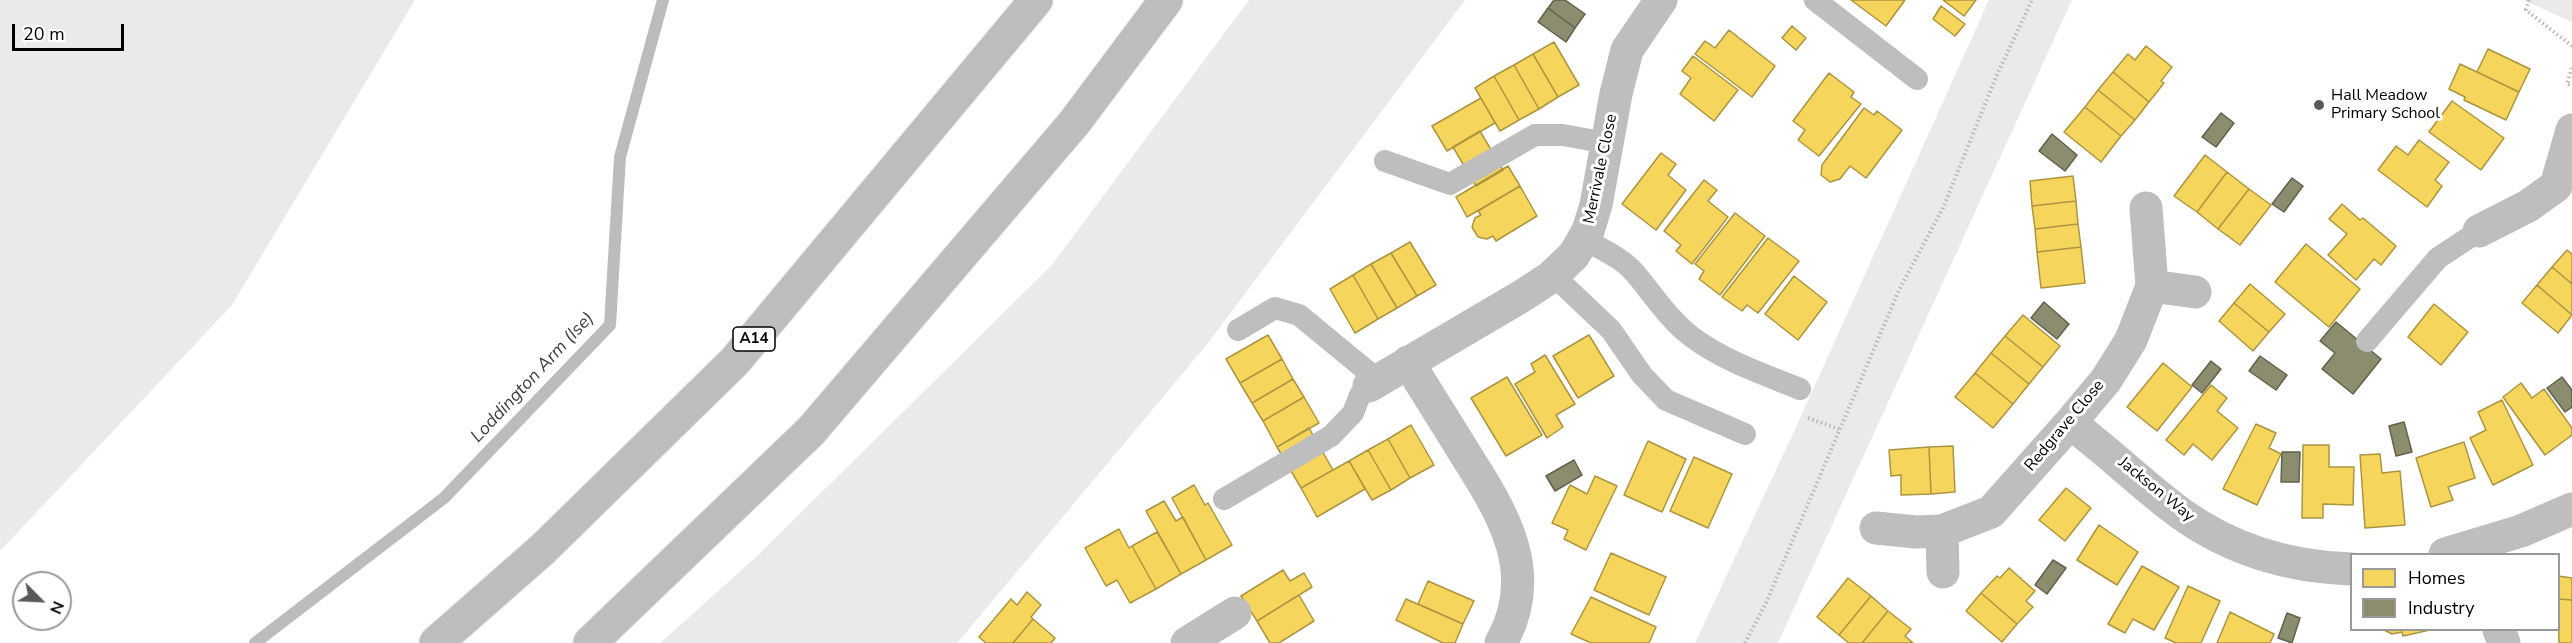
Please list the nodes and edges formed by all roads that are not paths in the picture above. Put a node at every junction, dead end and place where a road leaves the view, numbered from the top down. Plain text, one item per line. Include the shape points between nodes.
1 (1036, 0) edge
2 (1166, 0) edge
3 (1661, 0) edge
4 (1815, 0) edge
5 (1917, 79) dead end
6 (2572, 130) edge
7 (1607, 143) junction
8 (1385, 161) dead end
9 (2564, 191) edge
10 (2146, 207) dead end
11 (2479, 231) joint
12 (1584, 239) junction
13 (1553, 275) junction
14 (2152, 286) junction
15 (2195, 292) dead end
16 (1238, 330) dead end
17 (2367, 341) dead end
18 (1408, 362) junction
19 (1374, 383) junction
20 (1800, 388) dead end
21 (2070, 423) junction
22 (1745, 434) dead end
23 (1224, 499) dead end
24 (2572, 509) edge
25 (1876, 528) dead end
26 (1942, 531) junction
27 (2465, 552) edge
28 (2350, 569) edge
29 (1943, 572) dead end
30 (1235, 613) dead end
31 (1192, 642) edge
32 (436, 643) edge
33 (590, 643) edge
34 (1502, 643) edge

1 - 32 highway, A14 via 735,361 543,549
2 - 33 highway via 1074,123 811,431
3 - 7 street, Merrivale Close via 1627,50
4 - 5 lane
6 - 9 street
7 - 8 lane via 1563,135 1535,135 1450,184
7 - 12 street, Merrivale Close via 1596,205
9 - 11 street
10 - 14 street, Redgrave Close
11 - 17 lane via 2439,258
12 - 13 street, Merrivale Close
12 - 20 lane via 1633,271 1653,299 1690,336 1719,356
13 - 18 street, Merrivale Close
13 - 22 lane via 1611,330 1642,375 1666,400
14 - 15 street
14 - 21 street, Redgrave Close via 2131,340 2106,380
16 - 19 lane via 1275,308 1299,315
18 - 19 street, Merrivale Close
18 - 34 street via 1497,505 1514,543 1519,584 1510,628
19 - 23 lane via 1360,395 1353,413 1331,436
21 - 26 street, Redgrave Close via 1990,512
21 - 28 street, Jackson Way via 2181,513 2224,539 2290,563
24 - 27 street
25 - 26 street, Redgrave Close
26 - 29 street
30 - 31 street

